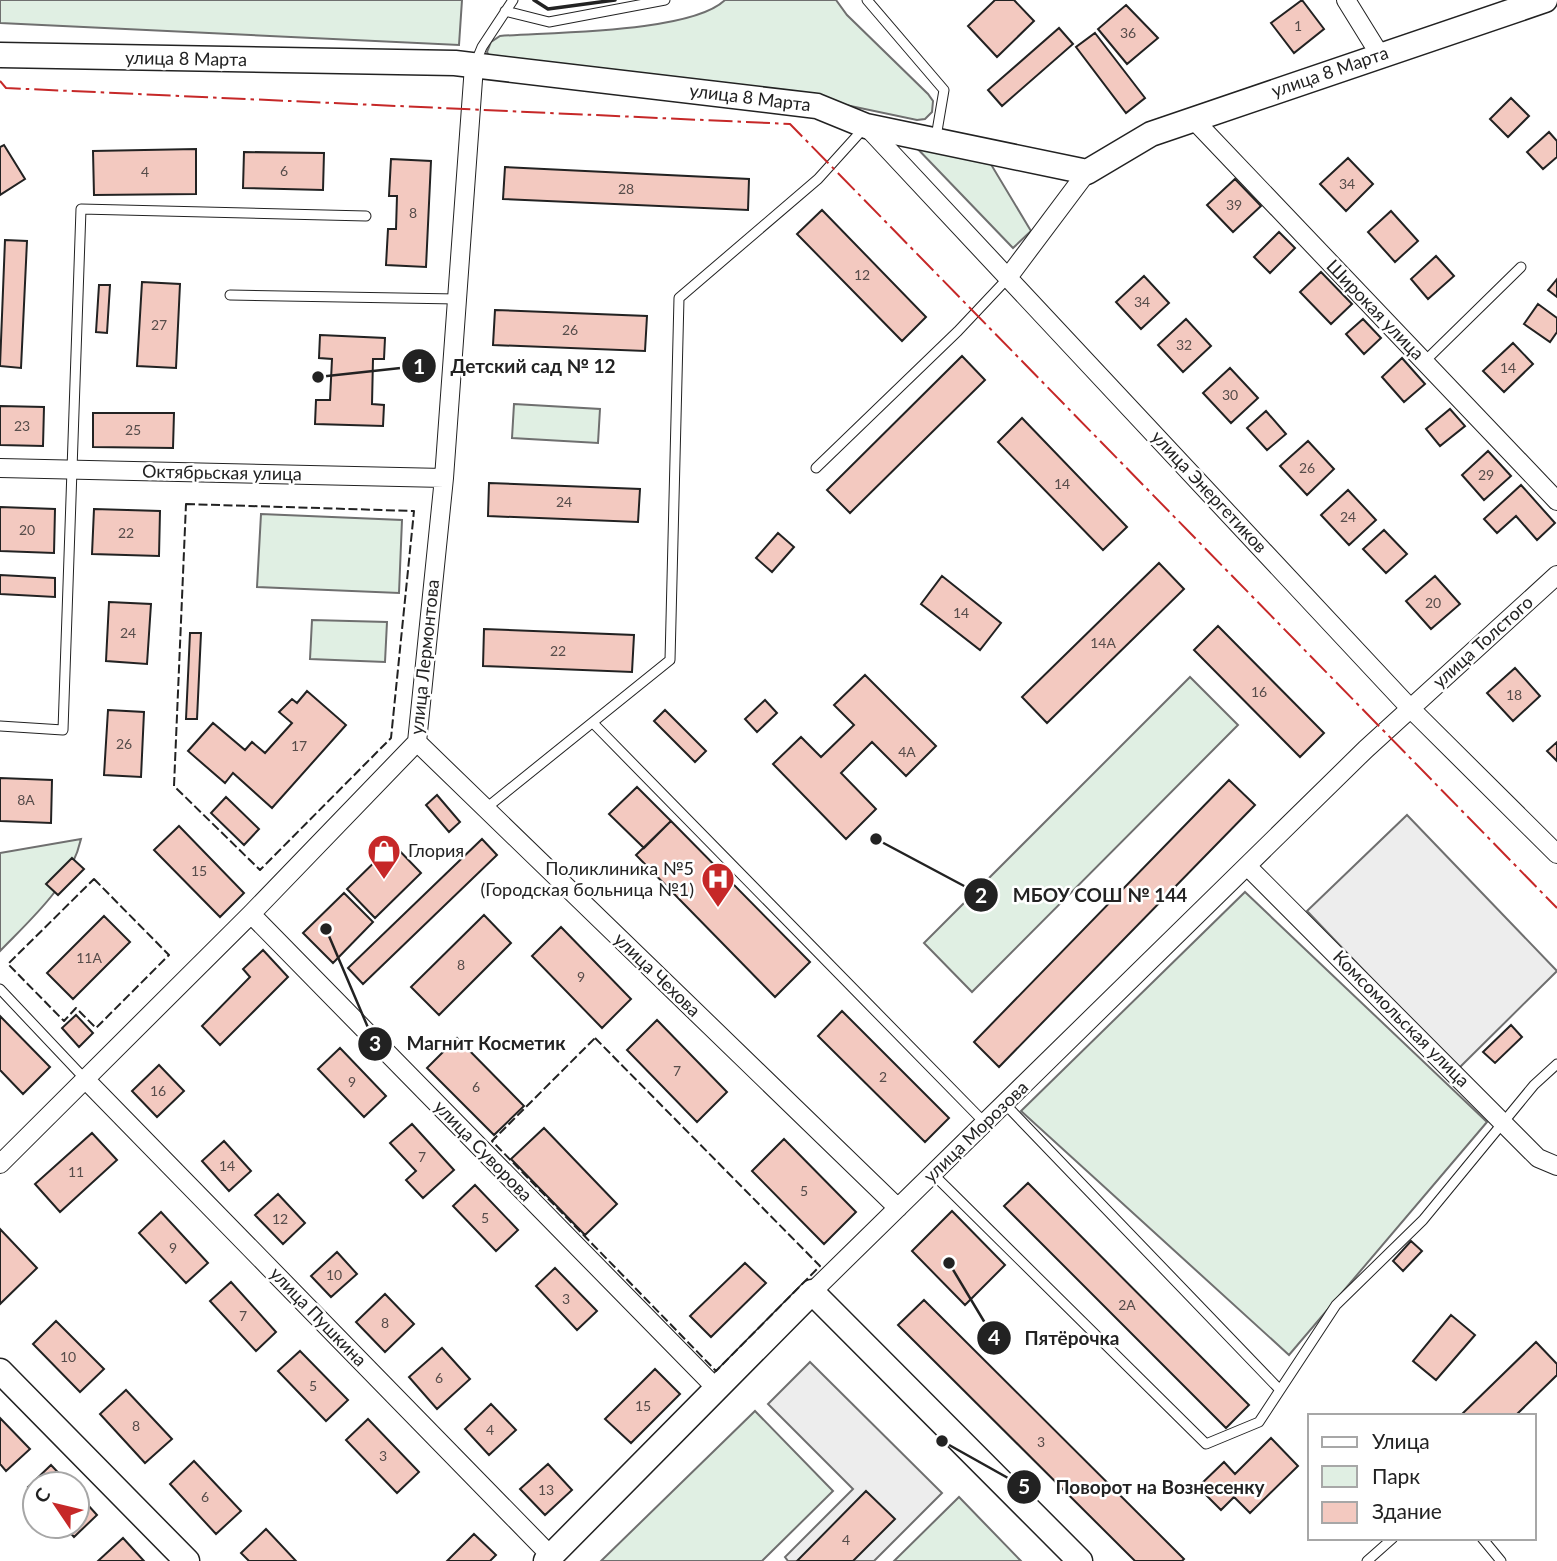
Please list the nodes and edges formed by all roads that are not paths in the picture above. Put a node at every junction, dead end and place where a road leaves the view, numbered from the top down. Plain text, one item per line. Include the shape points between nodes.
1 (513, 0) edge
2 (665, 0) edge
3 (867, 0) edge
4 (1346, 0) edge
5 (1545, 0) edge
6 (505, 11) junction
7 (0, 55) edge
8 (1380, 55) junction
9 (474, 66) junction
10 (1193, 120) junction
11 (866, 126) junction
12 (935, 141) junction
13 (1087, 172) junction
14 (366, 216) dead end
15 (1521, 267) dead end
16 (1009, 276) junction
17 (230, 295) dead end
18 (457, 299) junction
19 (1424, 362) junction
20 (0, 468) edge
21 (816, 468) dead end
22 (74, 470) junction
23 (444, 478) junction
24 (1557, 500) edge
25 (1557, 575) edge
26 (1410, 708) junction
27 (593, 723) junction
28 (0, 726) edge
29 (417, 742) junction
30 (485, 808) junction
31 (1557, 853) edge
32 (1247, 866) junction
33 (251, 914) junction
34 (0, 989) edge
35 (1557, 1064) edge
36 (85, 1079) junction
37 (1005, 1104) junction
38 (1504, 1122) junction
39 (986, 1124) junction
40 (0, 1164) edge
41 (1557, 1166) edge
42 (933, 1174) junction
43 (898, 1208) junction
44 (812, 1292) junction
45 (0, 1371) edge
46 (716, 1388) junction
47 (1280, 1390) junction
48 (1391, 1540) edge
49 (1484, 1540) edge
50 (549, 1558) edge
51 (1072, 1558) edge
52 (187, 1561) edge
53 (1367, 1561) edge
54 (1501, 1561) edge

1 - 6 lane
2 - 6 lane via 549,22
3 - 12 lane via 944,90
4 - 8 street
5 - 8 street, улица 8 Марта
6 - 9 lane
7 - 9 street, улица 8 Марта
8 - 10 street, улица 8 Марта
9 - 11 street, улица 8 Марта via 817,106
9 - 18 street, улица Лермонтова
10 - 13 street, улица 8 Марта via 1151,134
10 - 19 street, Широкая улица
11 - 12 street, улица 8 Марта
11 - 16 street, улица Энергетиков
11 - 27 lane via 818,179 679,298 670,660
12 - 13 street, улица 8 Марта
13 - 16 street
14 - 22 lane via 81,209
15 - 19 lane
16 - 21 lane
16 - 26 street, улица Энергетиков
17 - 18 lane
18 - 23 street, улица Лермонтова
19 - 24 street, Широкая улица
20 - 22 street, Октябрьская улица
22 - 23 street, Октябрьская улица
22 - 28 lane via 63,730
23 - 29 street, улица Лермонтова
25 - 26 street, улица Толстого
26 - 31 street, улица Энергетиков
26 - 32 street, улица Морозова
27 - 30 lane
27 - 39 lane
29 - 30 street, улица Чехова
29 - 33 street, улица Лермонтова
30 - 43 street, улица Чехова
32 - 37 street, улица Морозова
32 - 38 street, Комсомольская улица
33 - 36 street, улица Лермонтова
33 - 46 street, улица Суворова
34 - 36 lane
35 - 38 lane
36 - 40 street, улица Лермонтова
36 - 50 street, улица Пушкина
37 - 39 street, улица Морозова
37 - 47 lane
38 - 41 street, Комсомольская улица via 1538,1158
38 - 47 lane via 1423,1220 1336,1305
39 - 42 street, улица Морозова
42 - 43 street, улица Морозова
42 - 47 lane via 1206,1444 1259,1422
43 - 44 street, улица Морозова
44 - 46 street, улица Морозова
44 - 51 street
45 - 52 street
46 - 50 street, улица Морозова
48 - 53 lane
49 - 54 lane

